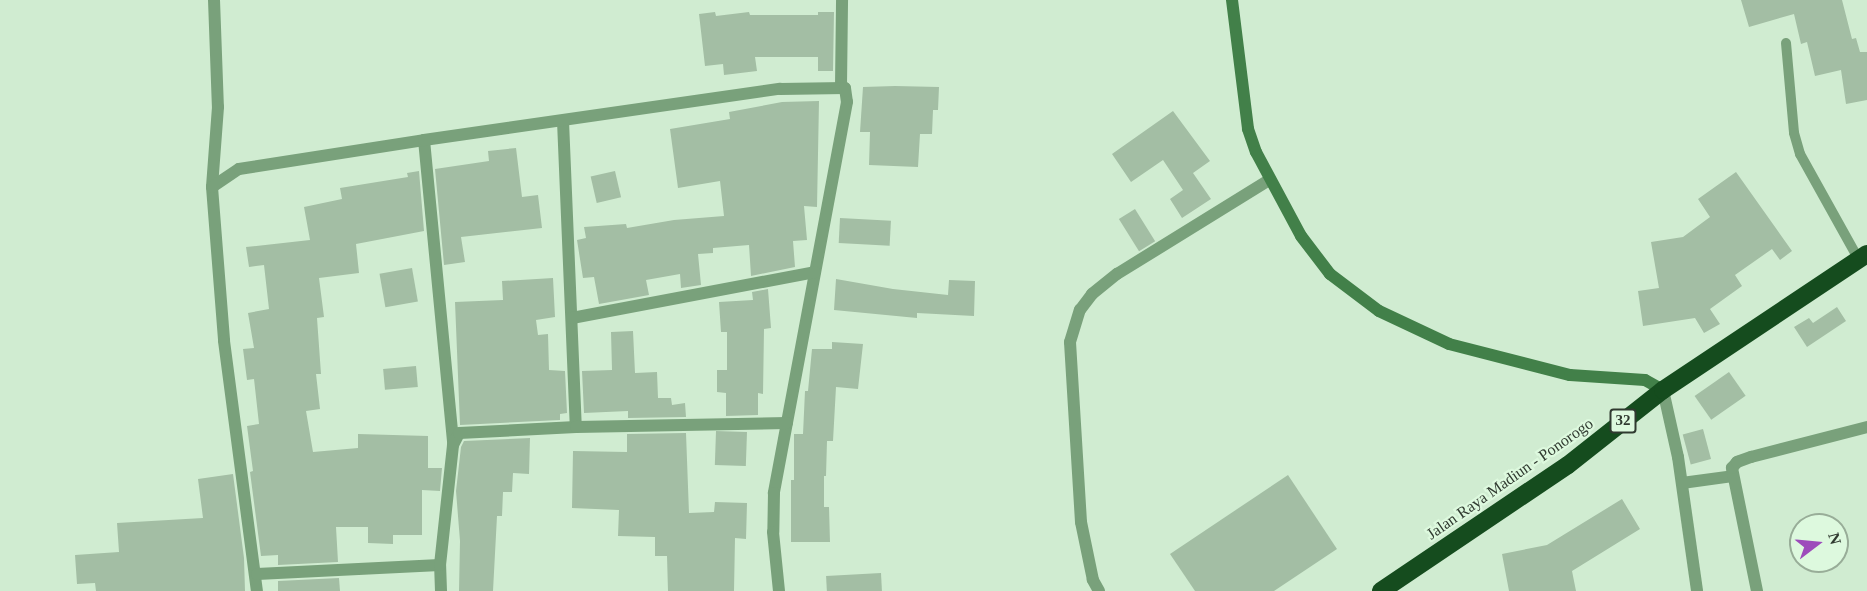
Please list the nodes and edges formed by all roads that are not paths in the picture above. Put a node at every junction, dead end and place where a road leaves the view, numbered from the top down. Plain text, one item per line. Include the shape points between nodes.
1 (214, 0) edge
2 (842, 0) edge
3 (1232, 0) edge
4 (1786, 43) dead end
5 (841, 86) junction
6 (562, 122) junction
7 (424, 140) junction
8 (1269, 180) junction
9 (212, 187) junction
10 (1863, 257) edge
11 (815, 273) junction
12 (572, 318) junction
13 (1663, 390) junction
14 (787, 423) junction
15 (576, 427) junction
16 (1867, 427) edge
17 (453, 445) junction
18 (1733, 476) junction
19 (1682, 483) junction
20 (440, 565) junction
21 (257, 574) junction
22 (257, 591) edge
23 (441, 591) edge
24 (779, 591) edge
25 (1099, 591) edge
26 (1381, 591) edge
27 (1697, 591) edge
28 (1757, 591) edge

1 - 9 street via 218,107
2 - 5 street
3 - 8 street via 1248,129
4 - 10 lane via 1794,134 1800,154
5 - 6 street via 780,89
5 - 11 street via 847,93 847,102
6 - 7 street
6 - 12 street
7 - 9 street via 239,169
7 - 17 street
8 - 13 street via 1301,236 1330,274 1379,311 1449,344 1570,375 1645,380
8 - 25 street via 1117,274 1092,294 1080,310 1070,342 1081,522 1093,580
9 - 21 street via 224,341
10 - 13 highway, Jalan Raya Madiun - Ponorogo / 32
11 - 12 street
11 - 14 street
12 - 15 street
13 - 19 street
13 - 26 highway, Jalan Raya Madiun - Ponorogo / 32 via 1568,465
14 - 15 street
14 - 24 street via 774,493
15 - 17 street via 464,432 456,436
16 - 18 street via 1737,462 1732,468
17 - 20 street
18 - 19 street
18 - 28 street
19 - 27 street
20 - 21 street
20 - 23 street
21 - 22 street

